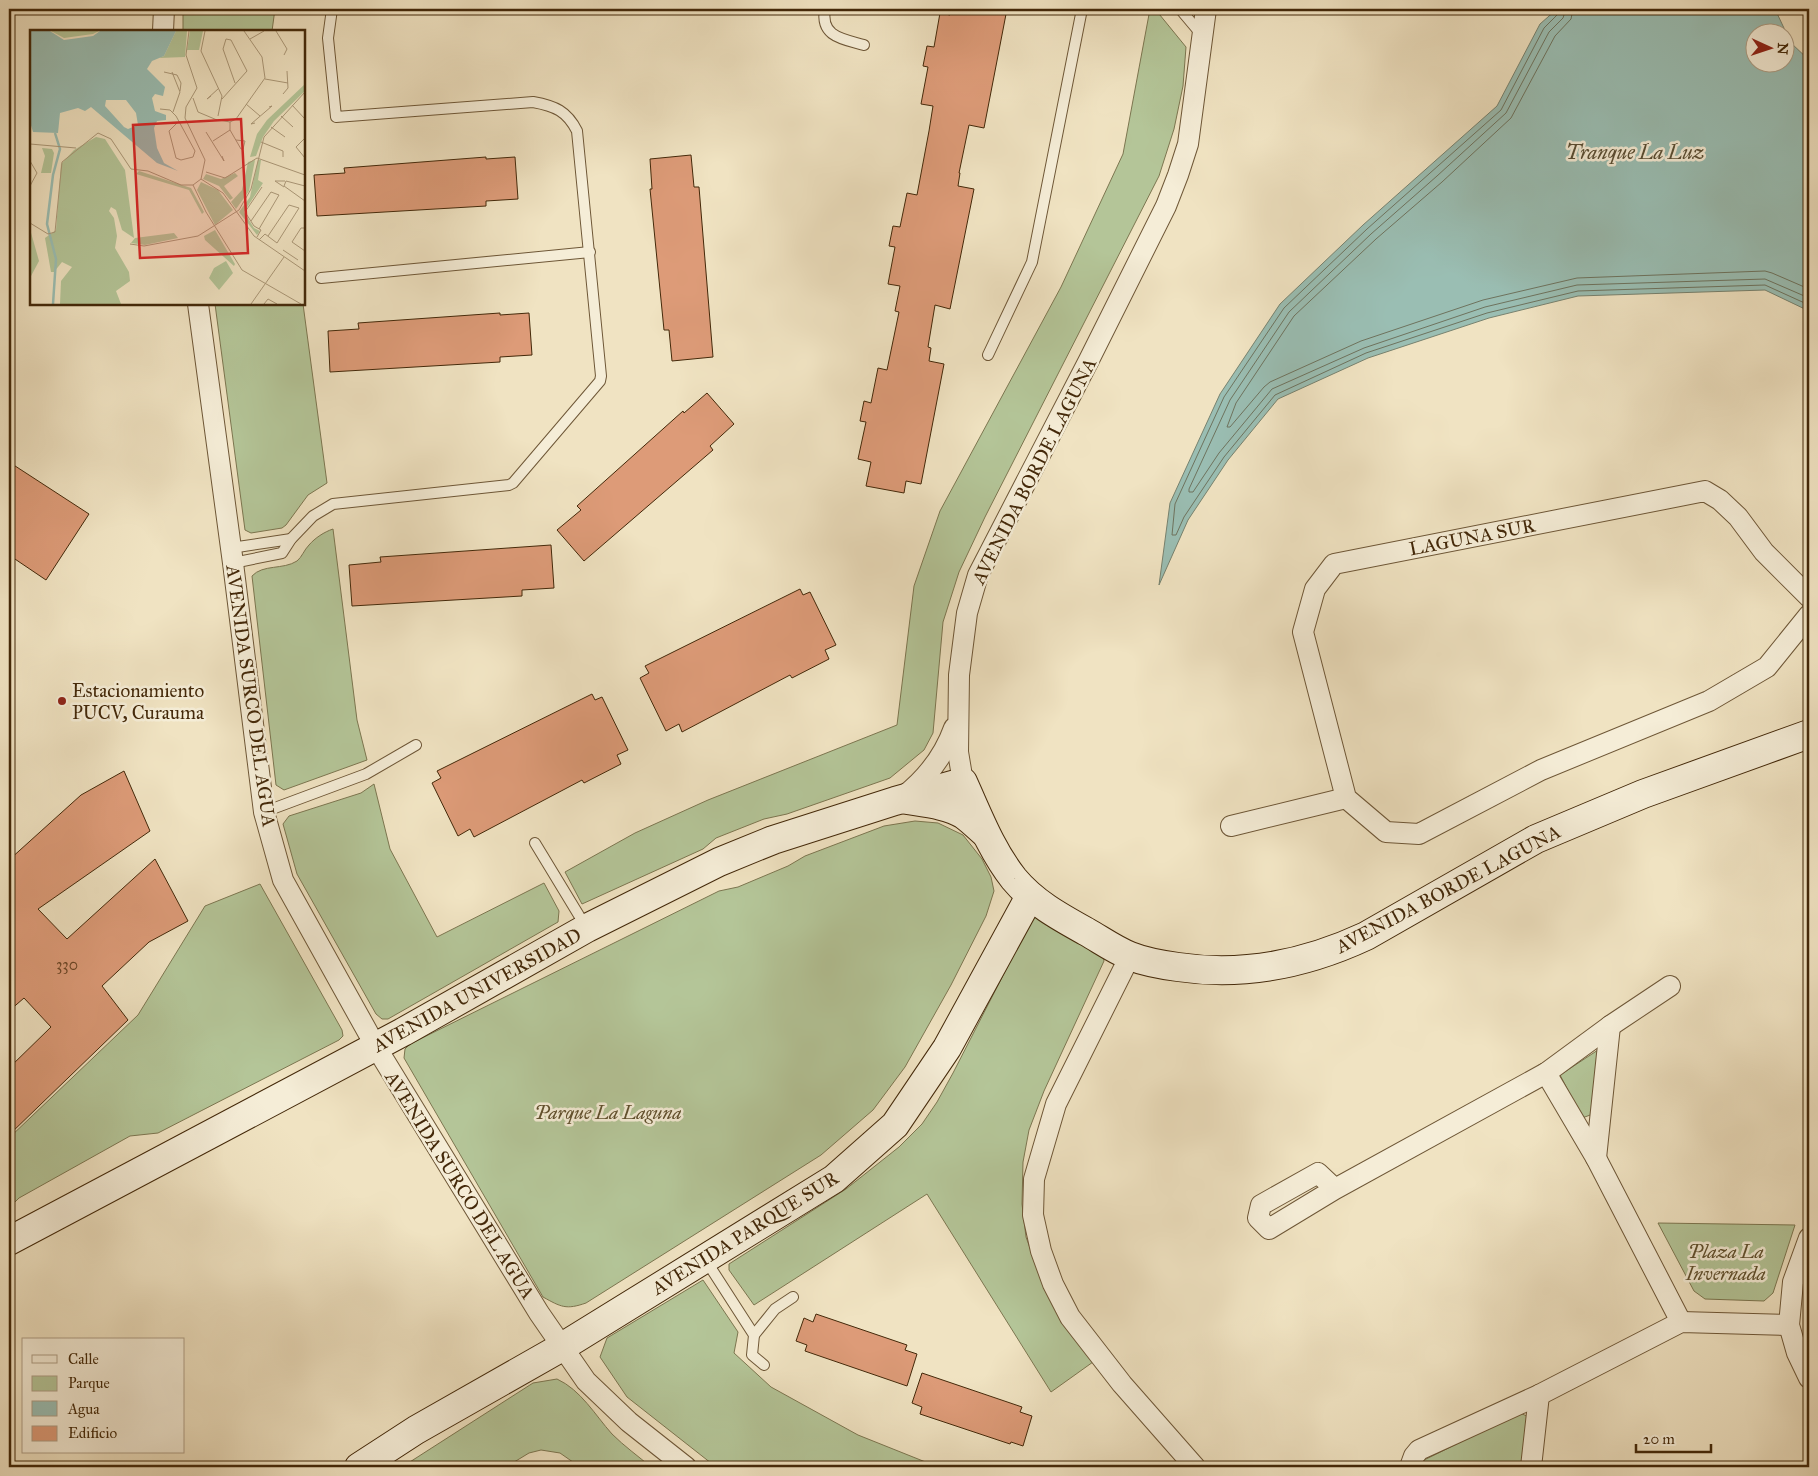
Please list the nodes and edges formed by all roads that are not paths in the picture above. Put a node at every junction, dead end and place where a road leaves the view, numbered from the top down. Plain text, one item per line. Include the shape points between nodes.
1 (164, 9) edge
2 (332, 9) edge
3 (825, 9) edge
4 (1082, 9) edge
5 (1180, 9) edge
6 (1206, 9) edge
7 (163, 30) edge
8 (1202, 35) junction
9 (864, 45) dead end
10 (590, 252) junction
11 (321, 278) dead end
12 (198, 305) edge
13 (988, 355) dead end
14 (291, 539) junction
15 (232, 556) junction
16 (1809, 597) edge
17 (1809, 615) edge
18 (958, 716) junction
19 (1809, 734) edge
20 (416, 745) dead end
21 (963, 782) junction
22 (1346, 798) junction
23 (900, 799) junction
24 (264, 812) junction
25 (1231, 826) dead end
26 (986, 834) junction
27 (535, 842) dead end
28 (1030, 896) junction
29 (587, 928) junction
30 (1130, 956) junction
31 (1670, 986) dead end
32 (1610, 1026) junction
33 (376, 1046) junction
34 (1546, 1073) junction
35 (1596, 1158) junction
36 (1334, 1189) dead end
37 (1809, 1238) edge
38 (9, 1241) edge
39 (704, 1258) junction
40 (1809, 1258) edge
41 (1792, 1282) junction
42 (793, 1297) dead end
43 (1681, 1322) junction
44 (1789, 1325) junction
45 (754, 1335) junction
46 (562, 1347) junction
47 (764, 1365) dead end
48 (1809, 1378) edge
49 (1539, 1394) junction
50 (359, 1467) edge
51 (686, 1467) edge
52 (1195, 1467) edge
53 (1410, 1467) edge
54 (1532, 1467) edge

1 - 7 street
2 - 10 lane via 328,38 336,117 534,102 547,104 571,118 577,131
3 - 9 lane via 826,27 834,36
4 - 13 lane via 1032,262
5 - 8 lane
6 - 8 street, AVENIDA BORDE LAGUNA
8 - 18 street, AVENIDA BORDE LAGUNA via 1188,144 1169,199 978,575 967,613
10 - 11 lane
10 - 14 lane via 600,381 514,483 333,504 313,516
12 - 15 street, AVENIDA SURCO DEL AGUA
14 - 15 lane
14 - 15 lane via 278,555
15 - 24 street, AVENIDA SURCO DEL AGUA
16 - 22 street, LAGUNA SUR via 1764,552 1738,517 1705,491 1334,564 1314,589 1303,632
17 - 22 street via 1768,666 1709,701 1541,770 1419,834 1386,832
18 - 21 street, AVENIDA BORDE LAGUNA via 958,752
18 - 23 street via 949,741 932,770
19 - 30 street, AVENIDA BORDE LAGUNA via 1643,794 1536,839 1366,936 1317,956 1291,964 1226,971 1178,967
20 - 24 lane via 366,774
21 - 23 street, AVENIDA UNIVERSIDAD
21 - 26 street, AVENIDA BORDE LAGUNA
22 - 25 street
23 - 26 street via 954,810
23 - 29 street, AVENIDA UNIVERSIDAD via 773,840 720,862
24 - 33 street, AVENIDA SURCO DEL AGUA via 283,880
26 - 28 street, AVENIDA BORDE LAGUNA via 999,858
27 - 29 lane
28 - 30 street, AVENIDA BORDE LAGUNA via 1053,913
28 - 39 street, AVENIDA PARQUE SUR via 947,1048 894,1125 834,1179
29 - 33 street, AVENIDA UNIVERSIDAD
30 - 52 street via 1056,1104 1034,1179 1034,1215 1041,1251 1070,1317 1122,1384
31 - 32 street
32 - 34 street
32 - 35 street
33 - 38 street, AVENIDA UNIVERSIDAD
33 - 46 street, AVENIDA SURCO DEL AGUA
34 - 35 street
34 - 36 street
35 - 43 street
37 - 41 street
39 - 45 lane
39 - 46 street, AVENIDA PARQUE SUR
40 - 41 street
41 - 44 street
42 - 45 lane via 774,1309
43 - 44 street
43 - 49 street
44 - 48 street
45 - 47 lane via 752,1355
46 - 50 street, AVENIDA PARQUE SUR via 416,1430
46 - 51 street, AVENIDA SURCO DEL AGUA via 586,1381
49 - 53 street via 1419,1450
49 - 54 street

